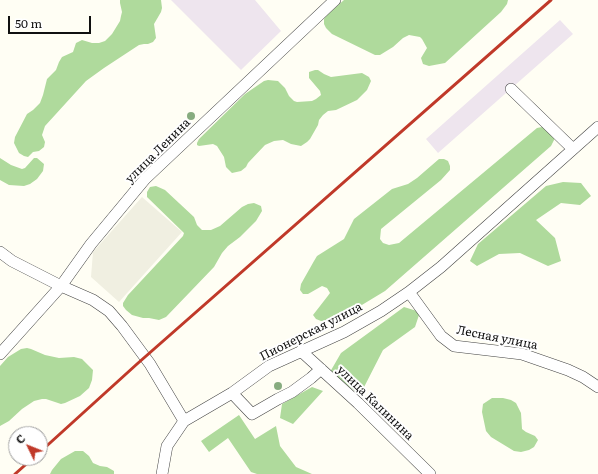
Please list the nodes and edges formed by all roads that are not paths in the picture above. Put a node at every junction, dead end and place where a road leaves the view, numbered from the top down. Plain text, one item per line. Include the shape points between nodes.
1 (335, 0) edge
2 (511, 89) dead end
3 (598, 127) edge
4 (573, 150) junction
5 (0, 252) edge
6 (61, 286) junction
7 (409, 292) junction
8 (301, 351) junction
9 (0, 354) edge
10 (321, 369) junction
11 (598, 387) edge
12 (232, 393) junction
13 (184, 421) junction
14 (162, 474) edge
15 (430, 474) edge

1 - 6 street, улица Ленина via 145,179 91,244
2 - 4 street
3 - 4 street, Пионерская улица
4 - 7 street, Пионерская улица via 441,267
5 - 6 street via 12,261
6 - 9 street, улица Ленина
6 - 13 street via 93,300 109,311 153,368
7 - 8 street, Пионерская улица via 344,332
7 - 11 street, Лесная улица via 441,336 454,346 522,354 568,370
8 - 10 street, улица Калинина
8 - 12 street, Пионерская улица via 269,366
10 - 12 street via 292,392 252,414
10 - 15 street, улица Калинина
12 - 13 street, Пионерская улица
13 - 14 street, Пионерская улица via 168,446

